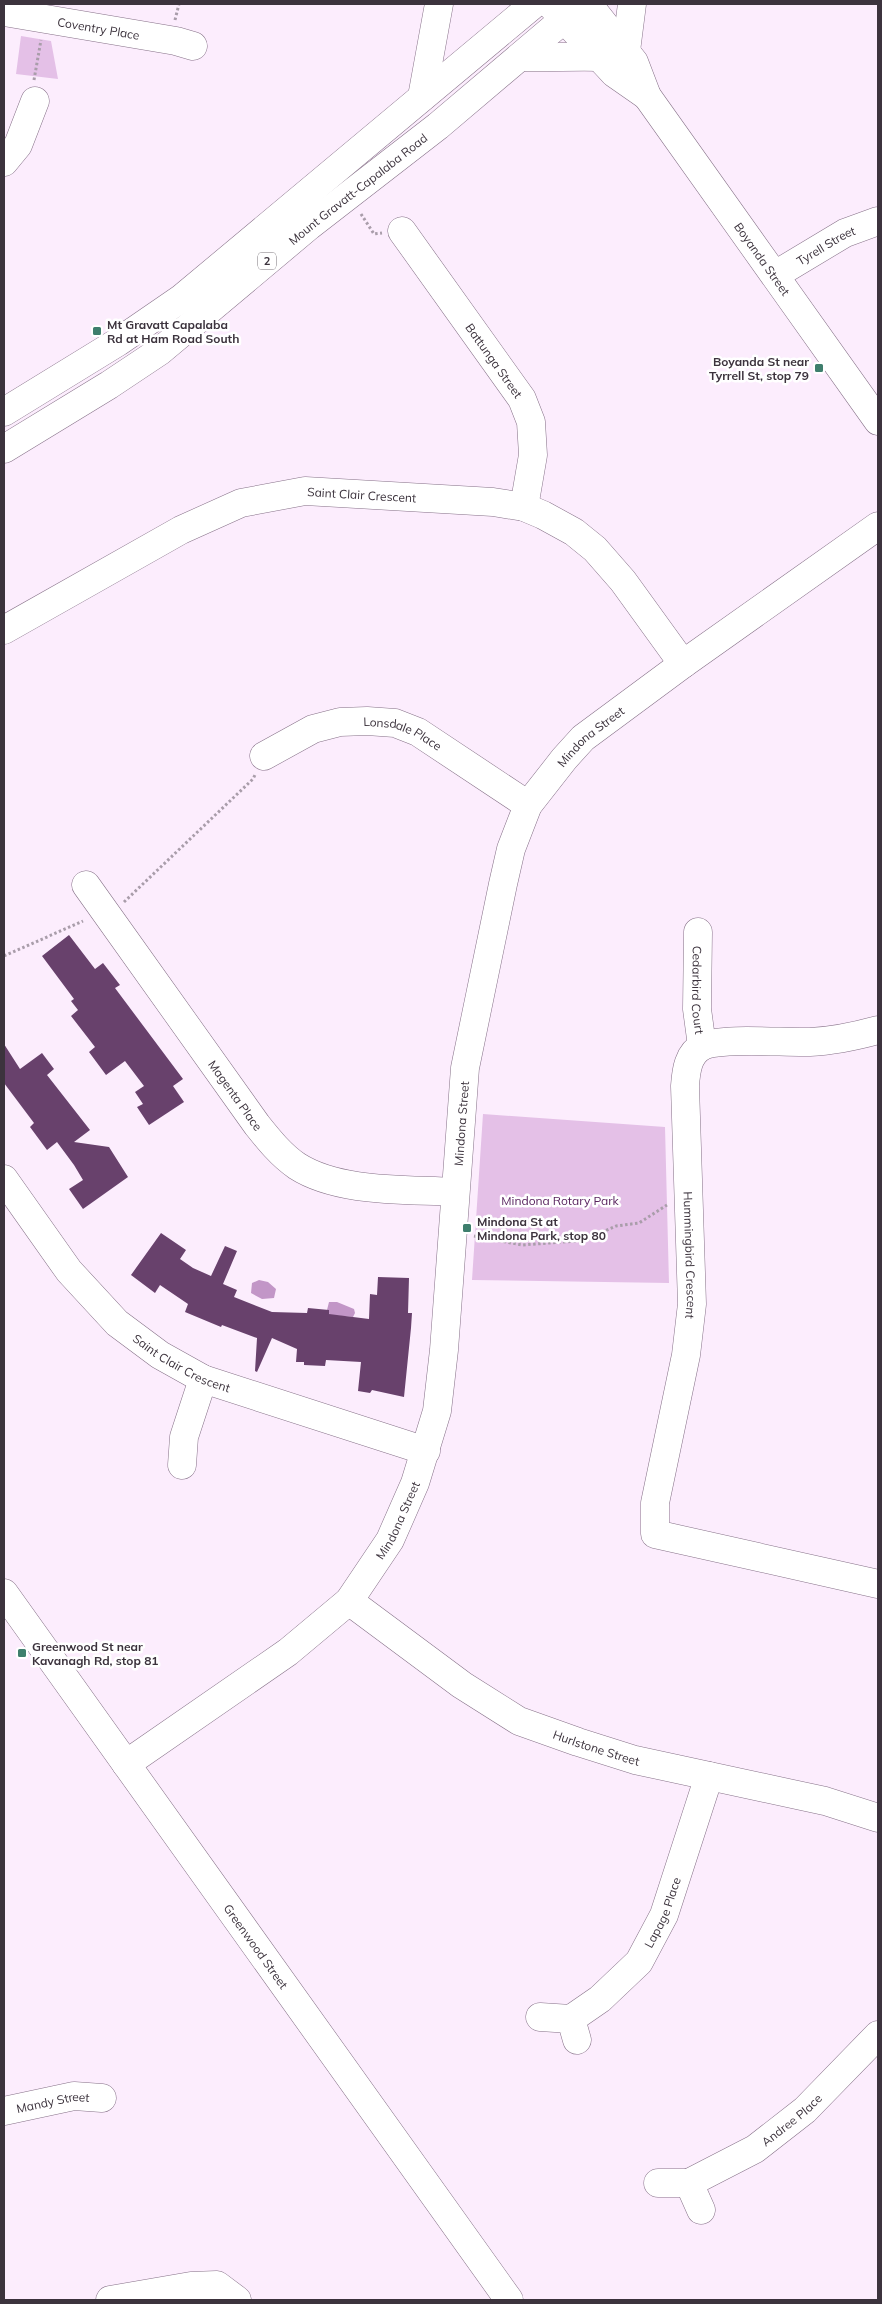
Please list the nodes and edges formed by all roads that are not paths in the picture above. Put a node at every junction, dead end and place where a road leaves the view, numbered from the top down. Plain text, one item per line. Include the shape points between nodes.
1 (439, 4) edge
2 (534, 4) edge
3 (588, 4) edge
4 (632, 4) edge
5 (565, 8) edge
6 (4, 12) edge
7 (193, 46) dead end
8 (613, 54) junction
9 (520, 57) junction
10 (422, 97) junction
11 (35, 101) road end
12 (4, 162) edge
13 (878, 221) edge
14 (402, 232) road end
15 (775, 275) junction
16 (4, 412) edge
17 (878, 421) edge
18 (4, 449) edge
19 (524, 507) junction
20 (878, 526) edge
21 (4, 630) edge
22 (683, 664) junction
23 (264, 756) road end
24 (528, 805) junction
25 (86, 885) dead end
26 (698, 932) dead end
27 (878, 1030) edge
28 (702, 1046) junction
29 (4, 1179) edge
30 (455, 1192) junction
31 (203, 1379) junction
32 (426, 1451) junction
33 (182, 1465) dead end
34 (878, 1584) edge
35 (4, 1592) edge
36 (349, 1601) junction
37 (126, 1764) junction
38 (709, 1776) junction
39 (878, 1818) edge
40 (540, 2017) dead end
41 (878, 2035) edge
42 (102, 2098) dead end
43 (4, 2111) edge
44 (658, 2183) dead end
45 (689, 2183) junction
46 (701, 2210) dead end
47 (110, 2300) edge
48 (237, 2300) edge
49 (509, 2300) edge

1 - 10 main road
2 - 10 main road, 2
3 - 8 main road, Boyanda Street
4 - 8 main road
5 - 8 main road, Boyanda Street
5 - 9 main road, Mount Gravatt-Capalaba Road / 2
6 - 7 main road, Coventry Place
8 - 9 main road
8 - 15 main road, Boyanda Street via 614,73 647,96
9 - 18 main road, Mount Gravatt-Capalaba Road / 2 via 160,351
10 - 16 main road, 2 via 182,298 118,342
11 - 12 main road via 18,145
13 - 15 main road, Tyrell Street via 845,233
14 - 19 main road, Battunga Street via 522,399 532,422 533,456
15 - 17 main road, Boyanda Street
19 - 21 main road, Saint Clair Crescent via 493,502 305,491 241,503 181,530
19 - 22 main road, Saint Clair Crescent via 574,532 595,549 623,581
20 - 22 main road, Mindona Street
22 - 24 main road, Mindona Street via 583,738
23 - 24 main road, Lonsdale Place via 314,729 340,722 395,723 418,732
24 - 30 main road, Mindona Street via 503,884 465,1068
25 - 30 main road, Magenta Place via 257,1125 297,1166 322,1178 369,1187
26 - 28 main road, Cedarbird Court via 697,1009
27 - 28 main road via 849,1038 812,1042 726,1042
28 - 34 main road, Hummingbird Crescent via 687,1063 685,1086 692,1304 686,1355 655,1503 654,1534
29 - 31 main road, Saint Clair Crescent via 69,1271 117,1323 160,1355
30 - 32 main road, Mindona Street via 444,1350 437,1411
31 - 32 main road, Saint Clair Crescent
31 - 33 main road via 184,1437
32 - 36 main road, Mindona Street via 390,1540
35 - 37 main road, Greenwood Street
36 - 37 main road, Mindona Street via 288,1652
36 - 38 main road, Hurlstone Street via 462,1685 519,1720 635,1760
37 - 49 main road, Greenwood Street
38 - 39 main road, Hurlstone Street via 825,1801
38 - 40 main road, Lapage Place via 664,1915 639,1962 600,1999 574,2030
41 - 45 main road, Andree Place via 805,2110 755,2149
42 - 43 main road, Mandy Street via 74,2096
44 - 45 main road, Andree Place
45 - 46 main road
47 - 48 main road via 191,2286 218,2286

